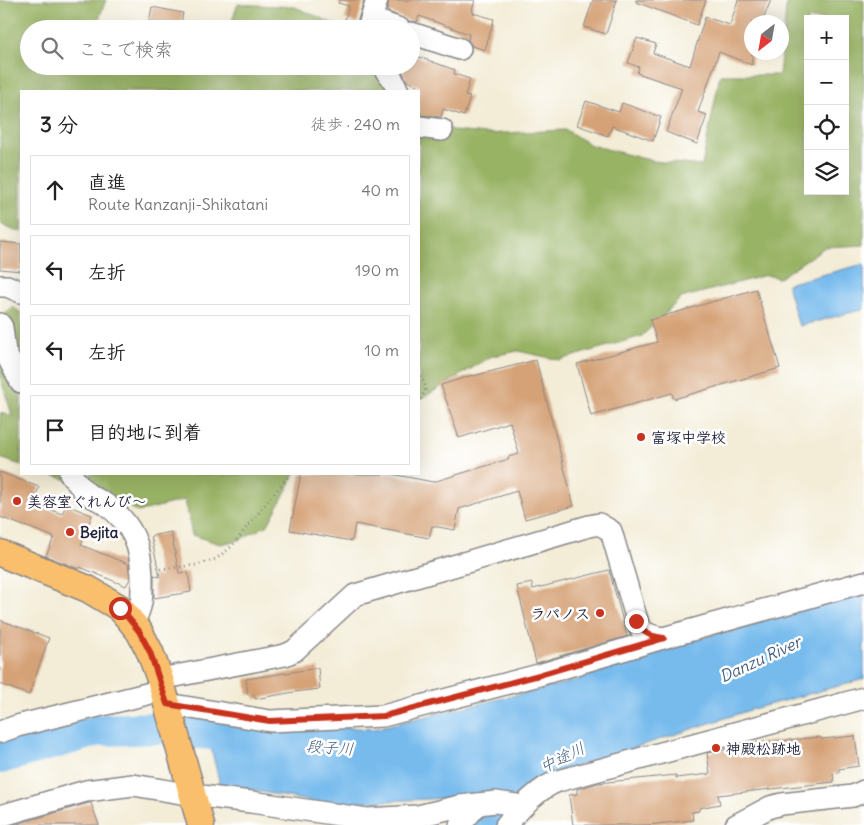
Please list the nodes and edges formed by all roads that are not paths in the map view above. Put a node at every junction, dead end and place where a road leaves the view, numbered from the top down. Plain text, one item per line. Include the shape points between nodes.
1 (420, 35) edge
2 (460, 49) dead end
3 (390, 75) edge
4 (398, 90) edge
5 (420, 126) edge
6 (442, 130) dead end
7 (0, 286) edge
8 (20, 292) edge
9 (0, 324) edge
10 (20, 380) edge
11 (71, 475) edge
12 (0, 553) edge
13 (864, 582) edge
14 (133, 624) junction
15 (664, 638) junction
16 (163, 691) junction
17 (864, 698) edge
18 (0, 732) edge
19 (864, 791) edge
20 (193, 795) junction
21 (487, 803) junction
22 (523, 806) junction
23 (0, 816) edge
24 (201, 825) edge
25 (460, 825) edge
26 (506, 825) edge
27 (736, 825) edge

1 - 2 street
3 - 4 street
5 - 6 street
7 - 8 street
9 - 10 street via 6,352
11 - 14 street via 86,493 108,506 129,527 137,543 142,571 141,607
12 - 14 main road via 88,590 120,608
13 - 15 street
14 - 16 main road via 150,652
15 - 16 street via 384,716 270,721
15 - 16 street via 652,636 639,627 611,531 599,524 355,595 294,651
16 - 18 street
16 - 20 main road
17 - 22 street via 558,781 542,789
19 - 27 street via 853,796 782,804
20 - 21 street via 367,819 418,816
20 - 23 street via 133,785 86,791
20 - 24 main road
21 - 22 street
21 - 25 street
22 - 26 street

